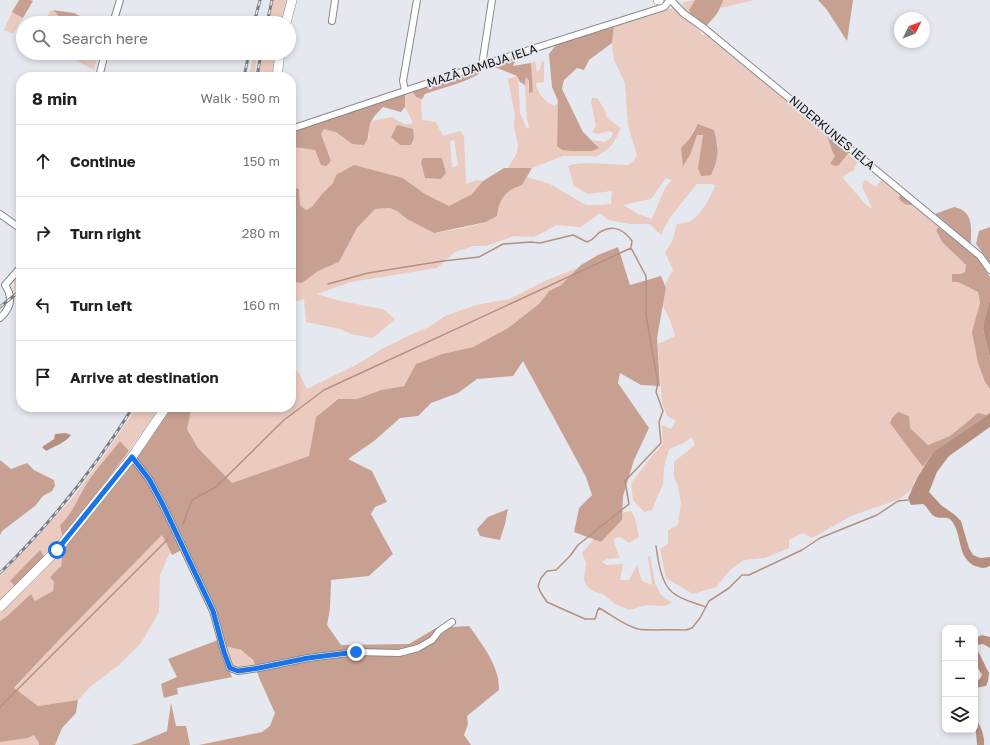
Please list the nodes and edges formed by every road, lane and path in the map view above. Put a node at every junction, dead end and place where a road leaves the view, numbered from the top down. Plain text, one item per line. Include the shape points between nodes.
1 (120, 0) edge
2 (292, 0) edge
3 (335, 0) edge
4 (417, 0) edge
5 (492, 0) edge
6 (670, 0) edge
7 (115, 16) edge
8 (288, 16) edge
9 (332, 21) dead end
10 (103, 60) edge
11 (279, 60) edge
12 (482, 65) junction
13 (100, 72) edge
14 (278, 72) edge
15 (406, 90) junction
16 (296, 127) edge
17 (0, 214) edge
18 (16, 225) edge
19 (990, 270) edge
20 (16, 273) edge
21 (2, 288) edge
22 (0, 318) edge
23 (163, 412) edge
24 (132, 457) junction
25 (0, 608) edge
26 (452, 622) dead end

1 - 7 street
2 - 8 main road
3 - 9 street
4 - 15 street via 403,80
5 - 12 street
6 - 12 street, MAZĀ DAMBJA IELA via 664,7
6 - 19 street, NIDERKUNES IELA via 980,256
10 - 13 street
11 - 14 main road
12 - 15 street, MAZĀ DAMBJA IELA
15 - 16 street, MAZĀ DAMBJA IELA
17 - 18 street
20 - 21 street
21 - 22 street via 8,289 10,304
23 - 24 main road
24 - 25 main road via 57,550
24 - 26 street via 149,479 162,503 213,611 230,668 238,671 356,652 399,653 418,648 432,640 439,631

